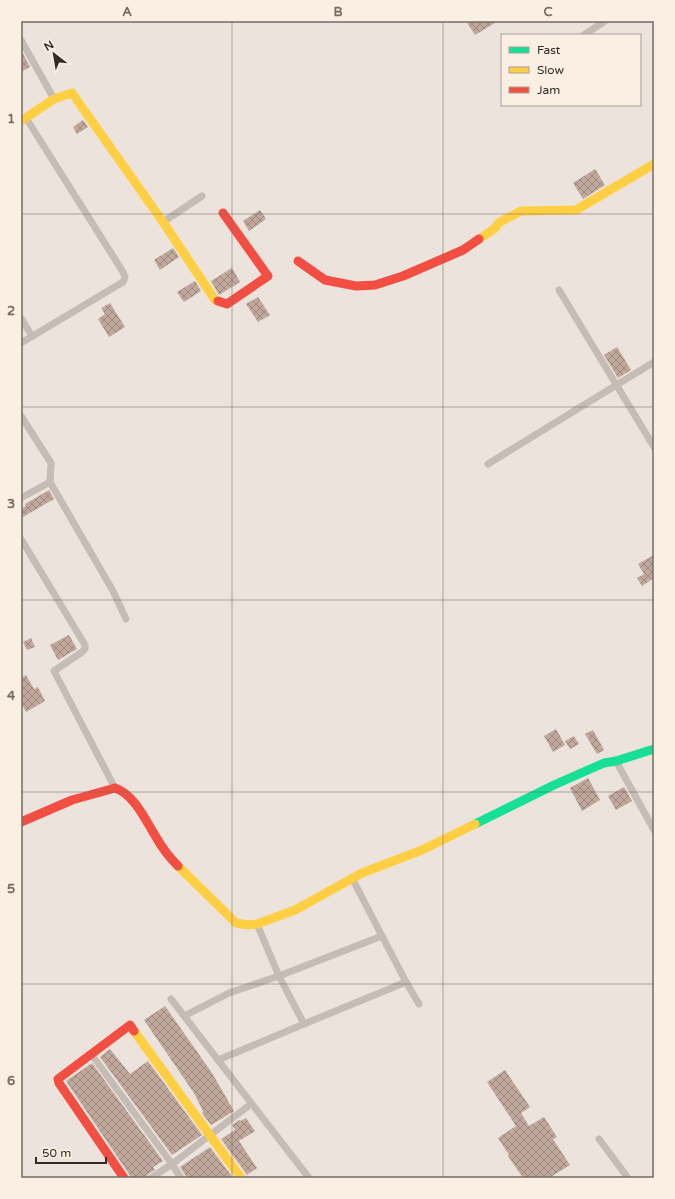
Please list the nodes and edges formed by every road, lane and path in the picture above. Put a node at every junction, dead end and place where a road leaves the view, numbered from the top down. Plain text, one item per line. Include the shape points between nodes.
1 (605, 21) edge
2 (586, 34) edge
3 (21, 40) edge
4 (54, 99) junction
5 (23, 119) edge
6 (654, 164) edge
7 (202, 196) dead end
8 (223, 213) dead end
9 (164, 222) junction
10 (298, 261) dead end
11 (559, 290) dead end
12 (21, 318) edge
13 (32, 336) junction
14 (21, 343) edge
15 (654, 362) edge
16 (617, 384) junction
17 (21, 416) edge
18 (651, 436) edge
19 (654, 447) edge
20 (488, 464) dead end
21 (50, 482) junction
22 (21, 498) edge
23 (21, 539) edge
24 (126, 619) dead end
25 (654, 749) edge
26 (616, 761) junction
27 (115, 788) junction
28 (21, 822) edge
29 (654, 830) edge
30 (352, 878) junction
31 (257, 924) junction
32 (382, 936) junction
33 (279, 976) junction
34 (406, 982) junction
35 (171, 999) dead end
36 (419, 1004) dead end
37 (184, 1016) junction
38 (304, 1024) junction
39 (91, 1054) junction
40 (218, 1060) junction
41 (247, 1107) dead end
42 (211, 1135) junction
43 (599, 1139) dead end
44 (172, 1164) junction
45 (124, 1178) edge
46 (151, 1178) edge
47 (181, 1178) edge
48 (241, 1178) edge
49 (309, 1178) edge
50 (628, 1178) edge

1 - 2 street
3 - 4 street
4 - 5 street
4 - 9 street via 72,93
5 - 13 street via 125,277 123,282
6 - 10 street via 576,210 521,211 500,222 463,250 375,286 356,286 325,280
7 - 9 street
8 - 9 street via 268,276 227,304 215,300
11 - 16 street
12 - 13 street
13 - 14 street
15 - 16 street
16 - 18 street
16 - 20 street
17 - 21 street via 51,463
18 - 19 street
21 - 22 street
21 - 24 street via 114,591
23 - 27 street via 85,646 82,652 54,671
25 - 26 street
26 - 29 street
26 - 30 street via 604,763 554,785 422,850
27 - 28 street via 72,800
27 - 31 street via 121,790 142,813 170,858 236,923
30 - 31 street via 295,910
30 - 32 street
31 - 33 street
32 - 33 street
32 - 34 street
33 - 37 street via 229,993
33 - 38 street
34 - 36 street
34 - 38 street
35 - 37 street
37 - 40 street
38 - 40 street
39 - 42 street via 130,1025
39 - 44 street
39 - 45 street via 59,1077 58,1081
40 - 49 street
41 - 42 street
42 - 44 street
42 - 48 street
43 - 50 street
44 - 46 street
44 - 47 street

